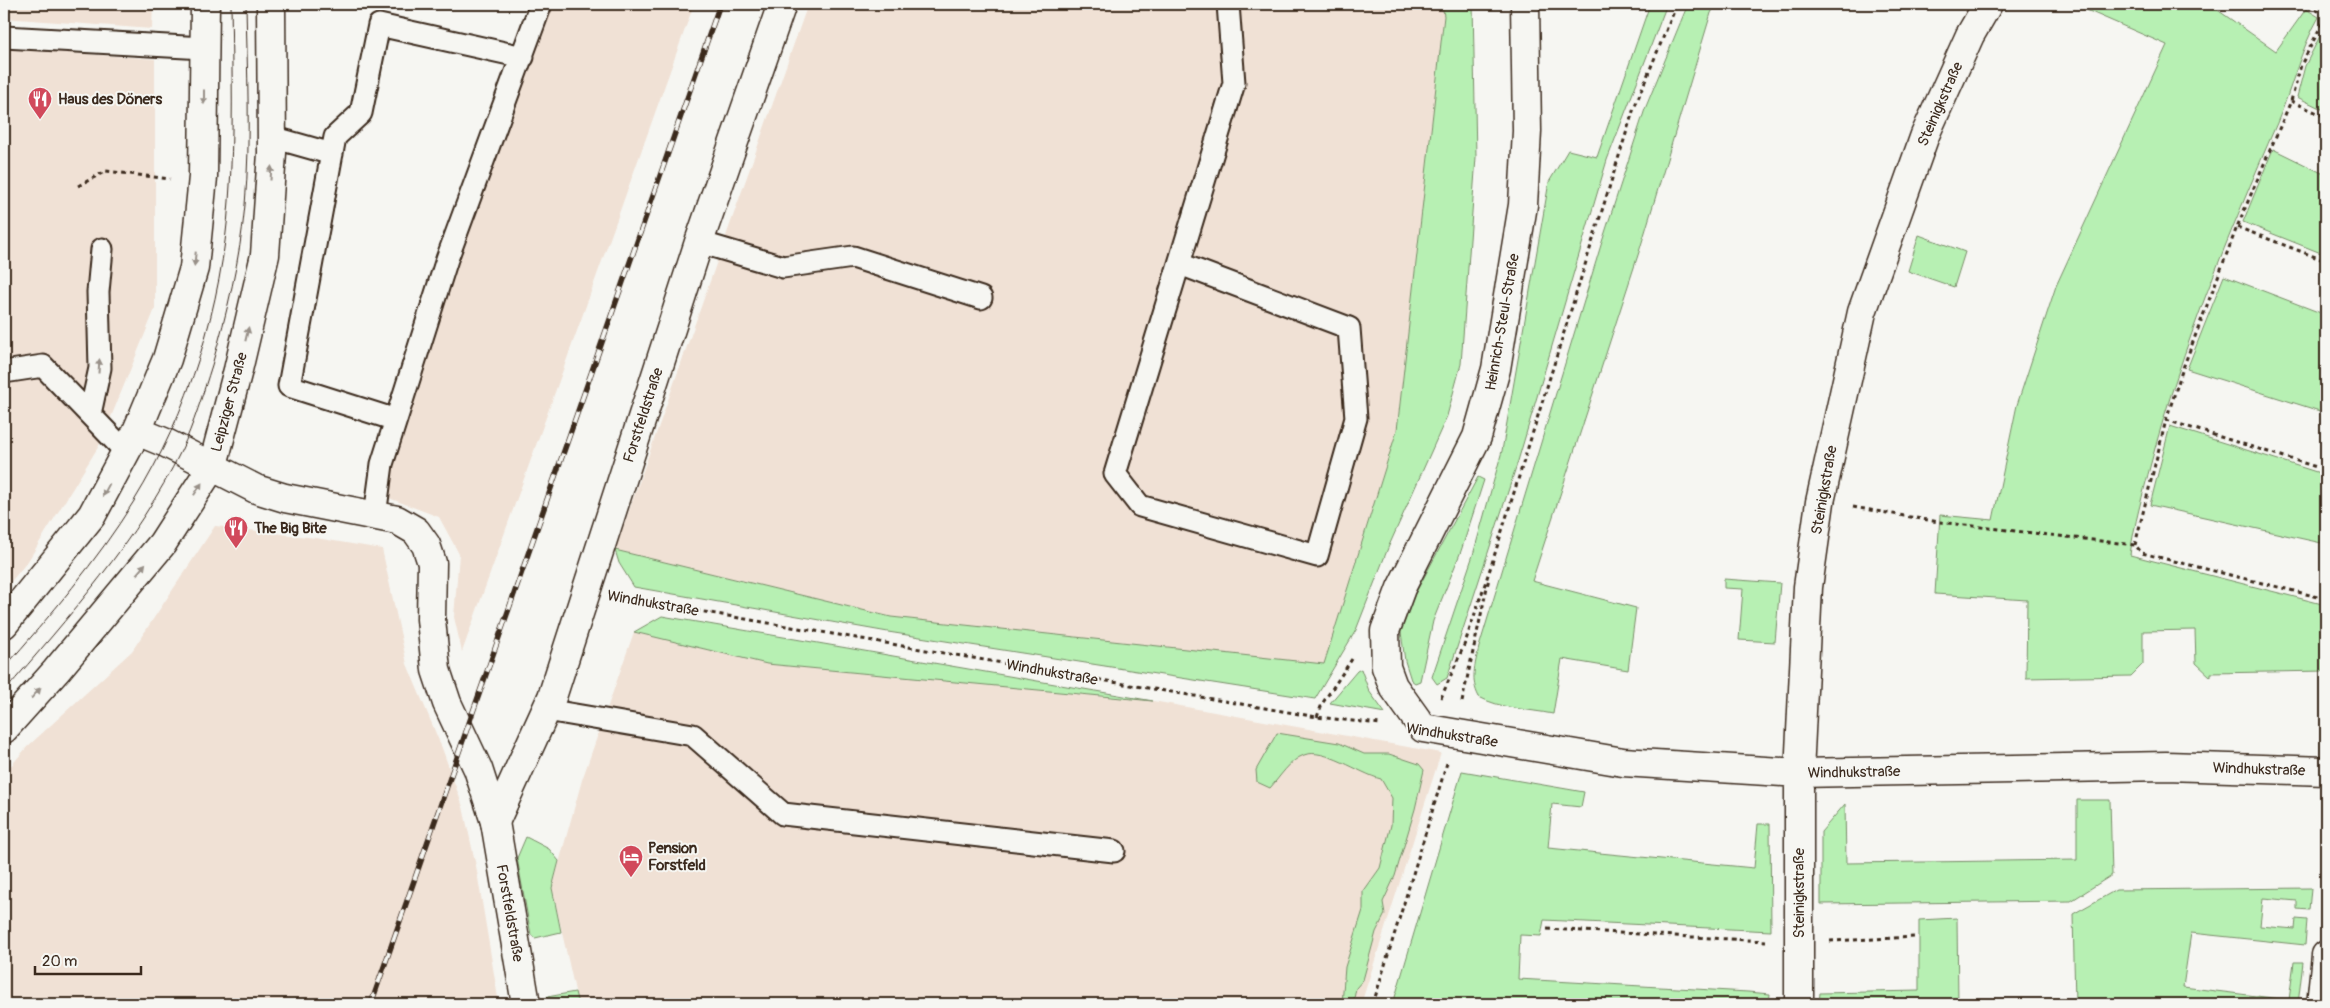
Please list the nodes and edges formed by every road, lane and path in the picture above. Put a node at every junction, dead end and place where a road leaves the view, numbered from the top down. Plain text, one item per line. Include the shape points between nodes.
1 (205, 4) edge
2 (271, 4) edge
3 (541, 4) edge
4 (782, 4) edge
5 (1228, 4) edge
6 (1525, 4) edge
7 (1677, 4) edge
8 (1988, 4) edge
9 (2309, 5) edge
10 (2326, 16) edge
11 (4, 37) edge
12 (204, 48) junction
13 (523, 57) junction
14 (2291, 101) junction
15 (2326, 117) edge
16 (272, 137) junction
17 (332, 154) junction
18 (178, 180) dead end
19 (78, 186) dead end
20 (2237, 226) junction
21 (699, 242) junction
22 (102, 249) dead end
23 (2326, 261) edge
24 (1180, 264) junction
25 (981, 298) dead end
26 (4, 372) edge
27 (90, 414) junction
28 (396, 420) junction
29 (2166, 420) junction
30 (131, 442) junction
31 (213, 466) junction
32 (2326, 470) edge
33 (1820, 502) junction
34 (375, 516) junction
35 (2135, 545) junction
36 (1492, 563) junction
37 (587, 592) junction
38 (2326, 599) edge
39 (5, 619) edge
40 (1385, 631) junction
41 (546, 710) junction
42 (1317, 717) junction
43 (1423, 728) junction
44 (4, 729) edge
45 (1456, 734) junction
46 (2326, 771) edge
47 (1799, 772) junction
48 (495, 822) junction
49 (1114, 851) dead end
50 (1547, 929) dead end
51 (1916, 937) dead end
52 (1799, 942) junction
53 (2326, 955) edge
54 (526, 1004) edge
55 (1373, 1004) edge
56 (1799, 1004) edge
57 (2321, 1004) edge

1 - 12 street
2 - 16 street, Leipziger Straße
3 - 13 lane
4 - 21 street, Forstfeldstraße
5 - 24 lane via 1234,83
6 - 40 street, Heinrich-Steul-Straße via 1527,132 1523,205 1496,369 1477,437 1401,588
7 - 36 path via 1634,108
8 - 33 street, Steinigkstraße via 1970,35 1925,135 1862,312
9 - 10 path
10 - 14 path via 2301,65
11 - 12 lane
12 -> 30 street via 203,177 194,268 167,359
13 - 17 lane via 379,25 361,113 335,137
13 - 28 lane via 447,259
14 - 15 path
14 - 20 path
16 - 17 lane
31 -> 16 street, Leipziger Straße via 265,255
17 - 28 lane via 289,386
18 - 19 path via 106,171
20 - 23 path
20 - 29 path
21 - 25 lane via 783,267 853,257
21 - 37 street, Forstfeldstraße
27 -> 22 lane via 100,368 98,292
24 - 24 lane via 1115,474 1140,506 1317,556 1356,418 1349,328
26 - 27 lane via 43,366
27 - 30 lane
28 - 34 lane via 382,464
29 - 32 path
29 - 35 path
30 - 31 street, Forstfeldstraße via 166,443
30 -> 39 street via 92,515
31 - 34 street, Forstfeldstraße via 256,489 285,498
44 -> 31 street, Leipziger Straße via 162,544
33 - 35 path via 1939,522
33 - 47 street, Steinigkstraße via 1808,587
34 - 48 street, Forstfeldstraße via 416,531 426,545 432,563 431,619 436,670 447,703 478,770
35 - 38 path via 2142,553
36 - 43 path via 1465,643 1440,701
36 - 45 path
37 - 41 street, Forstfeldstraße
37 - 42 path, Windhukstraße
40 - 42 path via 1352,657
40 - 43 street, Heinrich-Steul-Straße via 1386,667 1393,686
41 - 48 street, Forstfeldstraße
41 - 49 lane via 692,735 783,814
42 - 43 path, Windhukstraße
43 - 45 street, Windhukstraße
45 - 47 street, Windhukstraße via 1623,762
45 - 55 path
46 - 47 street, Windhukstraße via 2166,766
47 - 52 street, Steinigkstraße
48 - 54 street, Forstfeldstraße
50 - 52 path
51 - 52 path
52 - 56 street, Steinigkstraße
53 - 57 street

